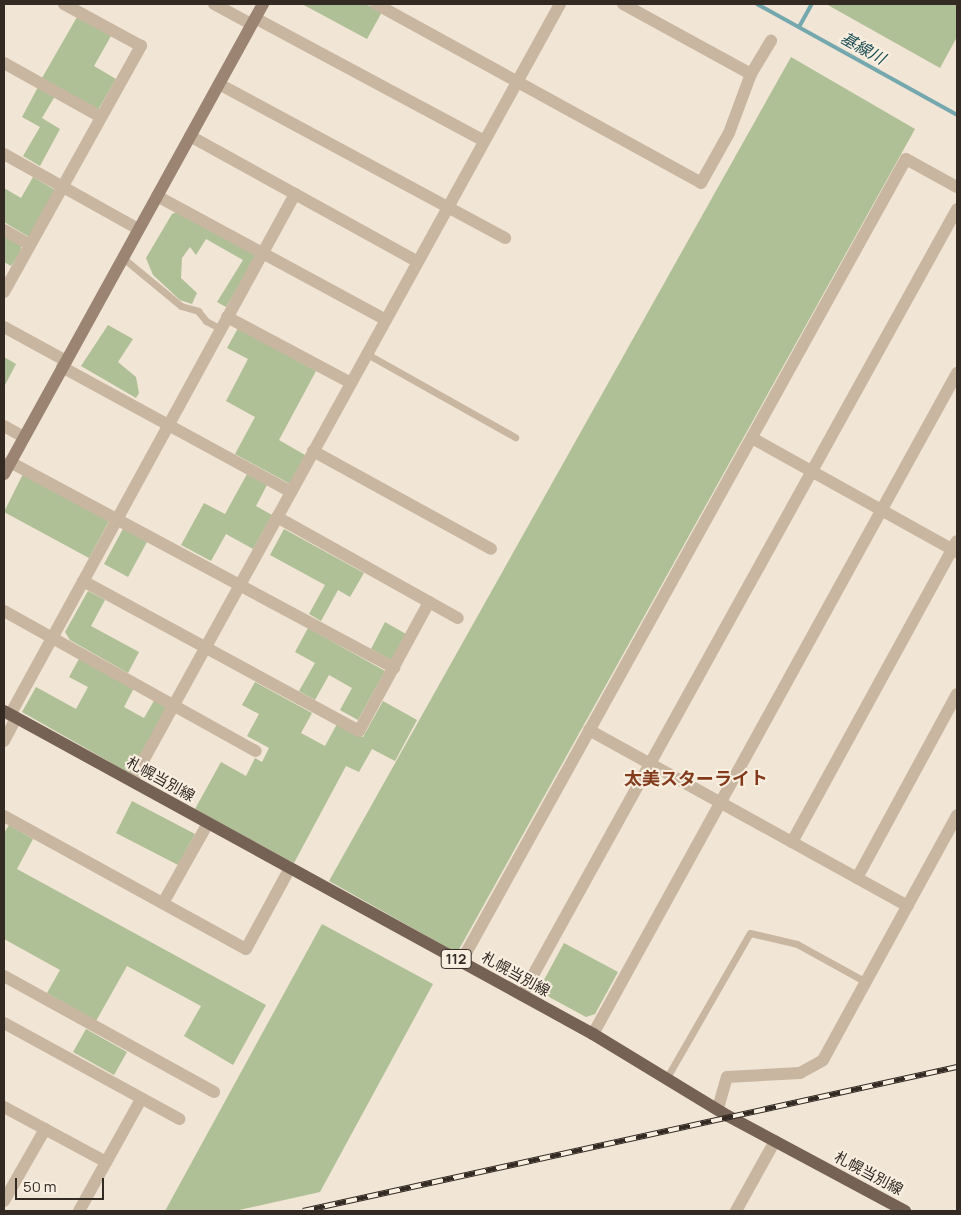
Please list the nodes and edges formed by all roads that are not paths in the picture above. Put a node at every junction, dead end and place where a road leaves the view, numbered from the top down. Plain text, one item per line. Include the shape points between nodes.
1 (64, 4) edge
2 (214, 4) edge
3 (262, 4) edge
4 (376, 4) edge
5 (560, 4) edge
6 (623, 4) edge
7 (253, 21) junction
8 (771, 41) dead end
9 (4, 63) edge
10 (751, 74) junction
11 (517, 81) junction
12 (218, 84) junction
13 (101, 117) junction
14 (190, 136) junction
15 (484, 141) junction
16 (4, 154) edge
17 (62, 187) junction
18 (957, 188) edge
19 (295, 194) junction
20 (157, 196) junction
21 (447, 208) junction
22 (957, 210) edge
23 (138, 229) junction
24 (4, 230) edge
25 (505, 238) dead end
26 (30, 245) junction
27 (262, 253) junction
28 (123, 258) junction
29 (418, 262) junction
30 (4, 292) edge
31 (227, 317) junction
32 (386, 320) junction
33 (4, 326) edge
34 (221, 329) junction
35 (367, 354) junction
36 (64, 364) junction
37 (957, 373) edge
38 (351, 383) junction
39 (169, 424) junction
40 (4, 426) edge
41 (24, 437) junction
42 (516, 437) dead end
43 (752, 438) junction
44 (313, 451) junction
45 (7, 468) edge
46 (812, 472) junction
47 (291, 492) junction
48 (882, 510) junction
49 (277, 517) junction
50 (117, 518) junction
51 (956, 547) edge
52 (491, 549) dead end
53 (83, 581) junction
54 (240, 585) junction
55 (429, 602) junction
56 (4, 611) edge
57 (458, 618) dead end
58 (52, 638) junction
59 (206, 648) junction
60 (394, 668) junction
61 (957, 694) edge
62 (174, 705) junction
63 (10, 715) edge
64 (589, 730) junction
65 (4, 740) edge
66 (256, 751) dead end
67 (650, 764) junction
68 (132, 782) junction
69 (720, 802) junction
70 (957, 815) edge
71 (4, 816) edge
72 (208, 823) junction
73 (792, 842) junction
74 (290, 868) junction
75 (857, 878) junction
76 (163, 903) junction
77 (908, 906) junction
78 (461, 962) junction
79 (4, 976) edge
80 (866, 982) junction
81 (522, 995) junction
82 (4, 1023) edge
83 (593, 1034) junction
84 (666, 1079) junction
85 (214, 1092) dead end
86 (141, 1098) junction
87 (4, 1107) edge
88 (718, 1108) junction
89 (179, 1119) dead end
90 (44, 1129) junction
91 (775, 1140) junction
92 (106, 1162) junction
93 (4, 1201) edge
94 (79, 1211) edge
95 (736, 1211) edge
96 (905, 1211) edge

1 - 13 street via 141,46
2 - 7 street
3 - 7 street
4 - 11 street
5 - 11 street
6 - 10 street
7 - 12 street
7 - 15 street
8 - 10 street
9 - 13 street
10 - 11 street via 728,133 701,183
11 - 15 street
12 - 14 street
12 - 21 street
13 - 17 street
14 - 19 street
14 - 20 street
15 - 21 street
16 - 17 street
17 - 23 street
17 - 26 street
18 - 43 street via 906,159
19 - 27 street
19 - 29 street
20 - 23 street
20 - 27 street
21 - 25 street
21 - 29 street
22 - 46 street
23 - 28 street
24 - 26 street
26 - 30 street
27 - 31 street
27 - 32 street
28 - 34 lane via 181,306 198,311 206,321
28 - 36 street
29 - 32 street
31 - 34 street
31 - 38 street
32 - 35 street
33 - 36 street
34 - 39 street
35 - 38 street
35 - 42 lane
36 - 39 street
36 - 41 street
37 - 48 street
38 - 44 street
39 - 47 street
39 - 50 street
40 - 41 street
41 - 45 street
43 - 46 street
43 - 64 street
44 - 47 street
44 - 52 street
45 - 50 street
46 - 48 street
46 - 67 street
47 - 49 street
48 - 51 street
48 - 69 street
49 - 54 street
49 - 55 street
50 - 53 street
50 - 54 street
51 - 73 street
53 - 58 street
53 - 59 street
54 - 59 street
54 - 60 street
55 - 57 street
55 - 60 street
56 - 58 street
58 - 62 street
58 - 63 street
59 - 60 street via 359,731
59 - 62 street
61 - 75 street
62 - 66 street
62 - 68 street
63 - 65 street
63 - 68 main road, 札幌当別線 / 112
64 - 67 street
64 - 78 street
67 - 69 street
67 - 81 street
68 - 72 main road, 札幌当別線 / 112
69 - 73 street
69 - 83 street
70 - 77 street
71 - 76 street
72 - 74 main road, 札幌当別線 / 112
72 - 76 street
73 - 75 street
74 - 76 street via 246,949
74 - 78 main road, 札幌当別線 / 112
75 - 77 street
77 - 80 street
78 - 81 main road, 札幌当別線 / 112
79 - 85 street
80 - 84 lane via 797,944 750,933
80 - 88 street via 823,1060 800,1073 727,1077
81 - 83 main road, 札幌当別線 / 112
82 - 86 street
83 - 84 main road, 札幌当別線 / 112
84 - 88 main road, 札幌当別線 / 112
86 - 89 street
86 - 92 street
87 - 90 street
88 - 91 main road, 札幌当別線 / 112
90 - 92 street
90 - 93 street
91 - 95 street
91 - 96 main road, 札幌当別線 / 112
92 - 94 street

